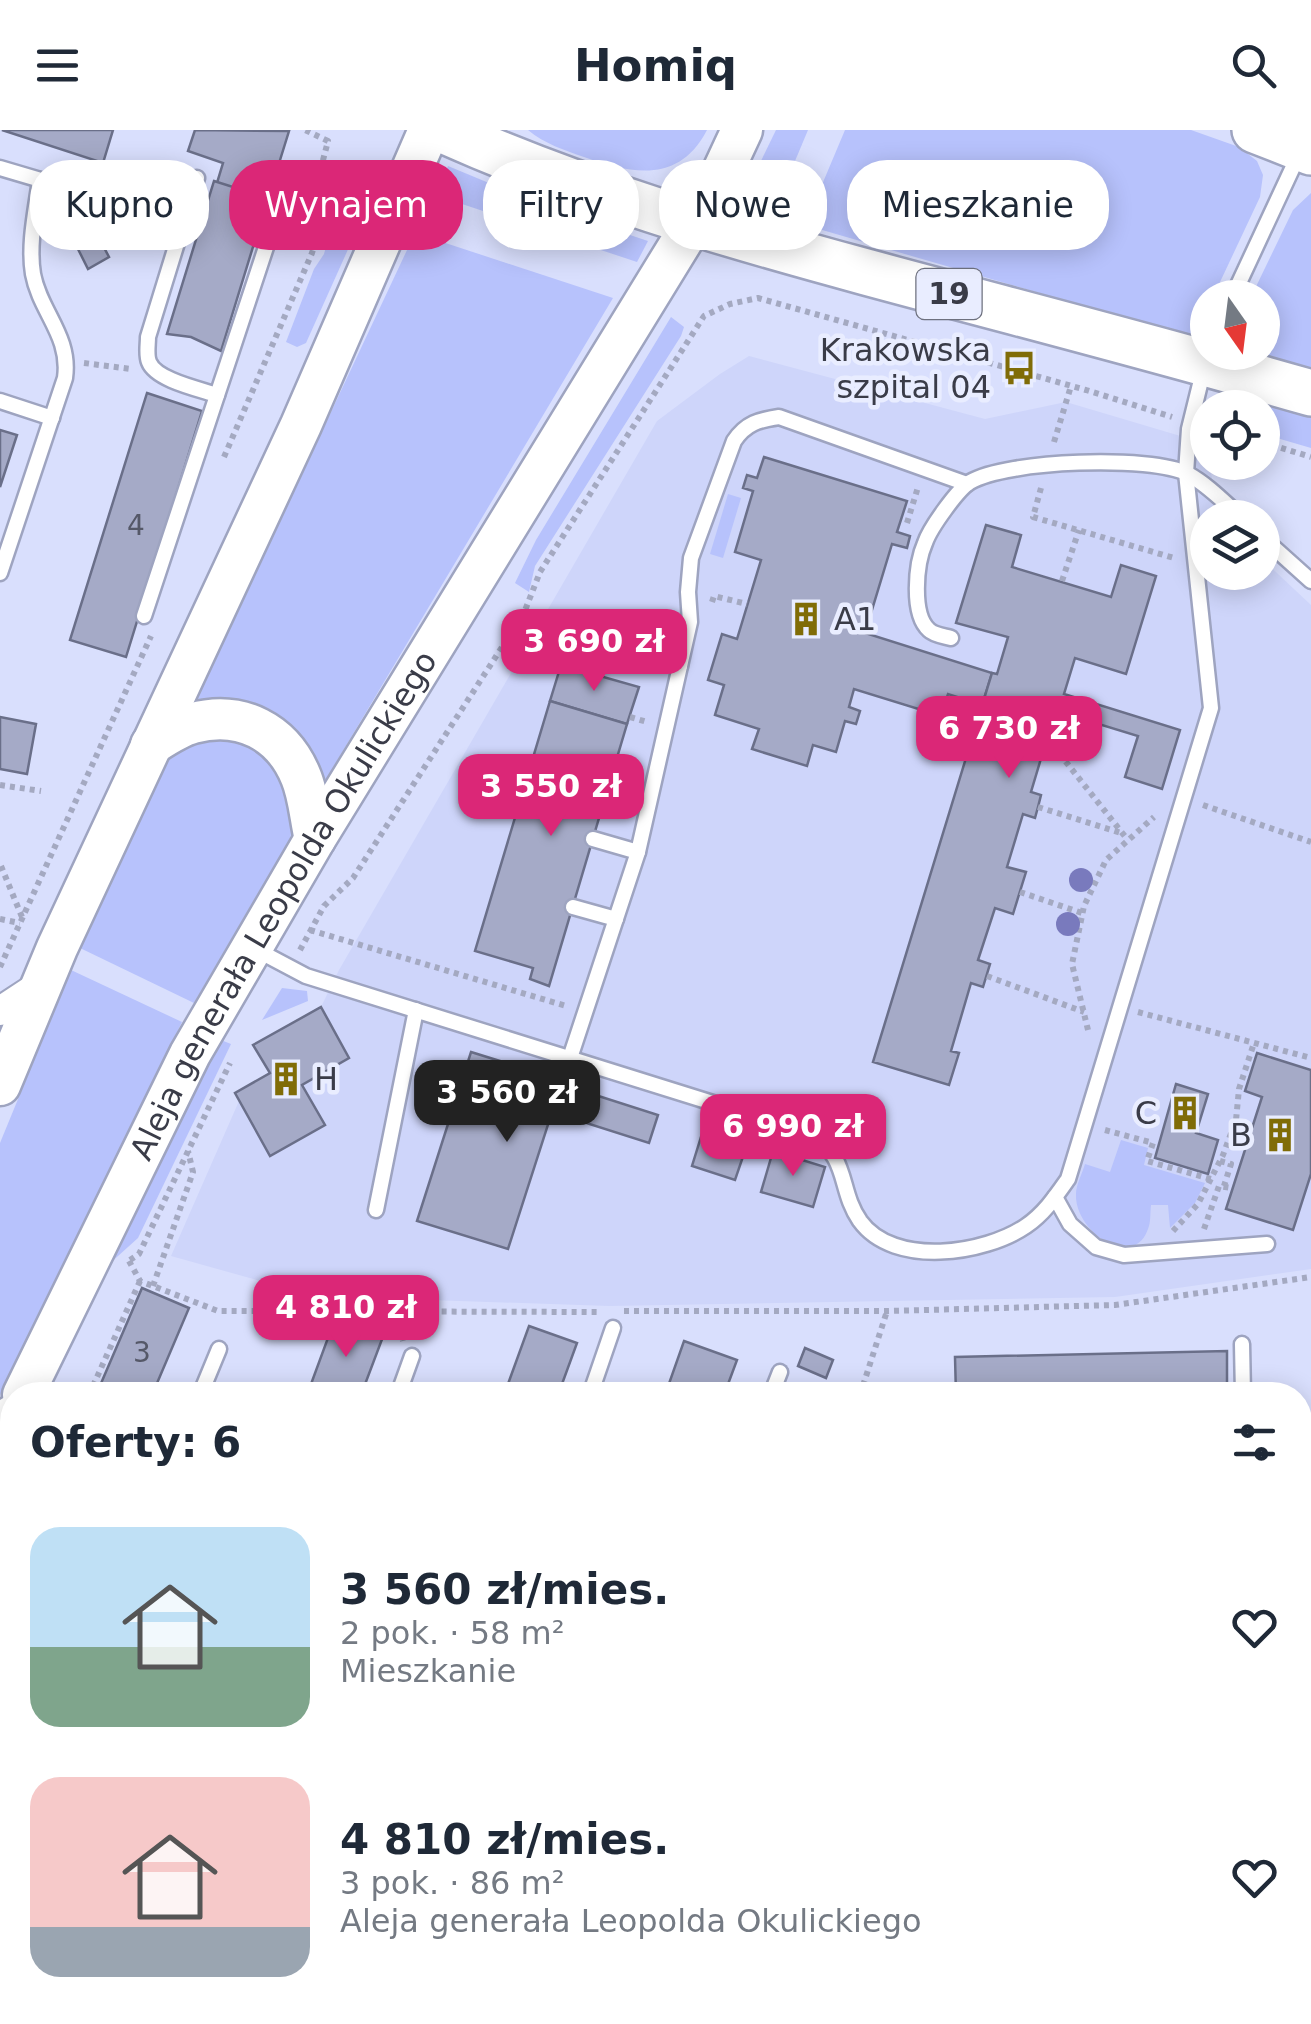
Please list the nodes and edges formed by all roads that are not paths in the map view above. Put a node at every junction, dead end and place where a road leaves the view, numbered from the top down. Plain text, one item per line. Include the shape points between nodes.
1 (429, 130) edge
2 (443, 130) edge
3 (742, 130) edge
4 (1255, 130) edge
5 (1306, 151) edge
6 (728, 160) edge
7 (0, 168) edge
8 (30, 177) edge
9 (659, 212) edge
10 (32, 250) edge
11 (174, 250) edge
12 (265, 250) edge
13 (676, 250) edge
14 (782, 250) edge
15 (1241, 280) edge
16 (1190, 353) edge
17 (1204, 370) edge
18 (1246, 370) edge
19 (1311, 392) edge
20 (217, 395) junction
21 (0, 400) edge
22 (52, 418) junction
23 (1186, 473) junction
24 (967, 484) junction
25 (1222, 500) edge
26 (1280, 553) edge
27 (0, 573) edge
28 (1311, 581) edge
29 (144, 616) dead end
30 (951, 638) dead end
31 (597, 642) dead end
32 (680, 666) junction
33 (151, 745) junction
34 (314, 839) junction
35 (593, 839) dead end
36 (638, 852) junction
37 (573, 907) dead end
38 (616, 919) junction
39 (251, 947) junction
40 (42, 983) junction
41 (416, 1010) junction
42 (0, 1011) edge
43 (570, 1058) junction
44 (0, 1085) edge
45 (1055, 1196) junction
46 (376, 1210) dead end
47 (1266, 1244) dead end
48 (613, 1328) dead end
49 (1242, 1344) dead end
50 (219, 1349) dead end
51 (412, 1356) dead end
52 (780, 1372) dead end
53 (29, 1382) edge
54 (205, 1382) edge
55 (403, 1382) edge
56 (594, 1382) edge
57 (776, 1382) edge
58 (1243, 1382) edge

1 - 33 main road
2 - 9 main road, 19
3 - 6 main road, Aleja generała Leopolda Okulickiego
4 - 5 main road
5 - 15 lane
7 - 8 lane
10 - 22 lane via 37,291 68,361
11 - 20 lane via 148,337 150,365 161,376
12 - 20 lane
13 - 34 main road, Aleja generała Leopolda Okulickiego
14 - 16 main road, 19
17 - 23 lane
18 - 19 main road, 19
20 - 29 lane
21 - 22 lane
22 - 27 lane
23 - 24 lane via 1136,463 1048,464
23 - 25 lane
23 - 45 lane via 1211,708 1068,1180
24 - 30 lane via 924,543 916,596 930,632
24 - 32 lane via 780,417 748,426 734,441 692,558 690,622
26 - 28 lane
31 - 32 lane
32 - 36 lane
33 - 34 main road via 195,722 239,721 270,734 302,778
33 - 40 main road
34 - 39 main road, Aleja generała Leopolda Okulickiego
35 - 36 lane
36 - 38 lane
37 - 38 lane
38 - 43 lane
39 - 41 lane via 306,976
39 - 53 main road, Aleja generała Leopolda Okulickiego via 190,1054
40 - 42 street
40 - 44 main road
41 - 43 lane
41 - 46 lane
43 - 45 lane via 812,1134 834,1154 860,1221 896,1245 930,1252 992,1243 1026,1226
45 - 47 lane via 1070,1224 1096,1247 1124,1255
48 - 56 lane
49 - 58 lane
50 - 54 lane
51 - 55 lane
52 - 57 lane

